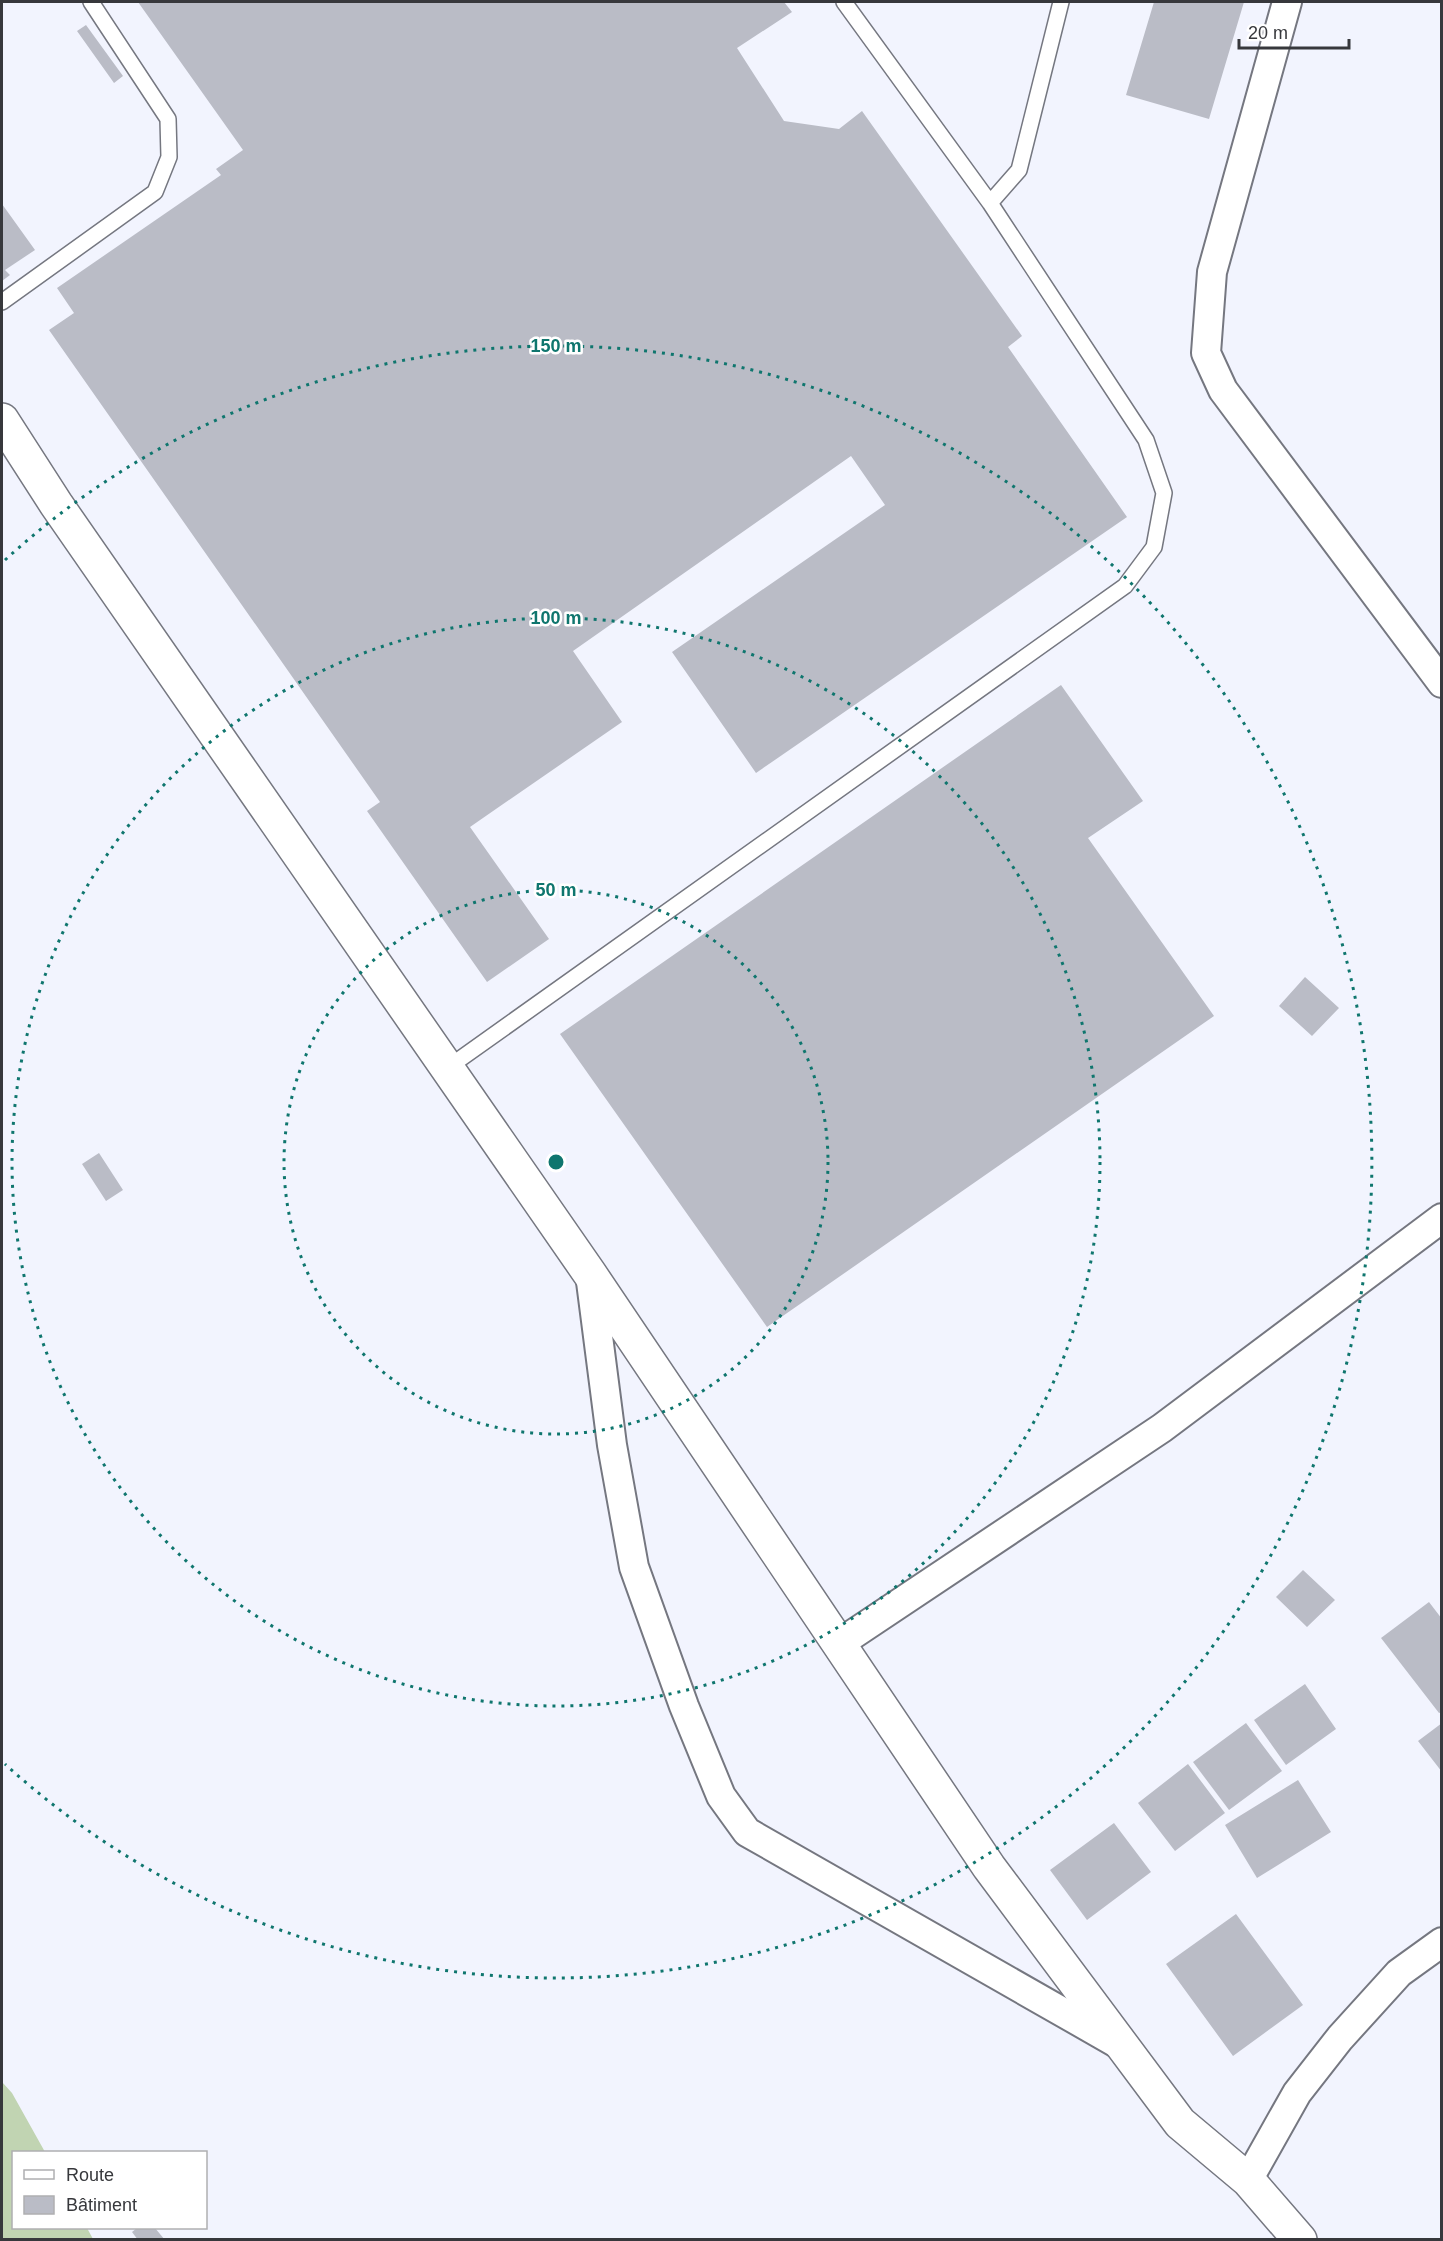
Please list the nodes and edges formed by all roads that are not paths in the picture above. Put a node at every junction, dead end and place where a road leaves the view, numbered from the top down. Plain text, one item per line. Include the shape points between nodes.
1 (91, 2) edge
2 (844, 2) edge
3 (1061, 2) edge
4 (1287, 2) edge
5 (990, 203) junction
6 (2, 302) edge
7 (2, 420) edge
8 (1442, 683) edge
9 (446, 1069) junction
10 (1442, 1218) edge
11 (590, 1274) junction
12 (840, 1643) junction
13 (1442, 1942) edge
14 (1124, 2047) junction
15 (1248, 2180) junction
16 (1300, 2240) edge

1 - 6 lane via 168,119 169,157 155,192
2 - 5 lane
3 - 5 lane via 1019,170
4 - 8 street via 1212,272 1206,353 1223,390
5 - 9 lane via 1146,440 1164,493 1154,547 1125,586
7 - 9 street
9 - 11 street
10 - 12 street via 1162,1428
11 - 12 street
11 - 14 street via 612,1445 634,1568 721,1796 747,1832
12 - 14 street via 989,1867
13 - 15 street via 1399,1973 1340,2038 1297,2093
14 - 15 street via 1180,2123
15 - 16 street

